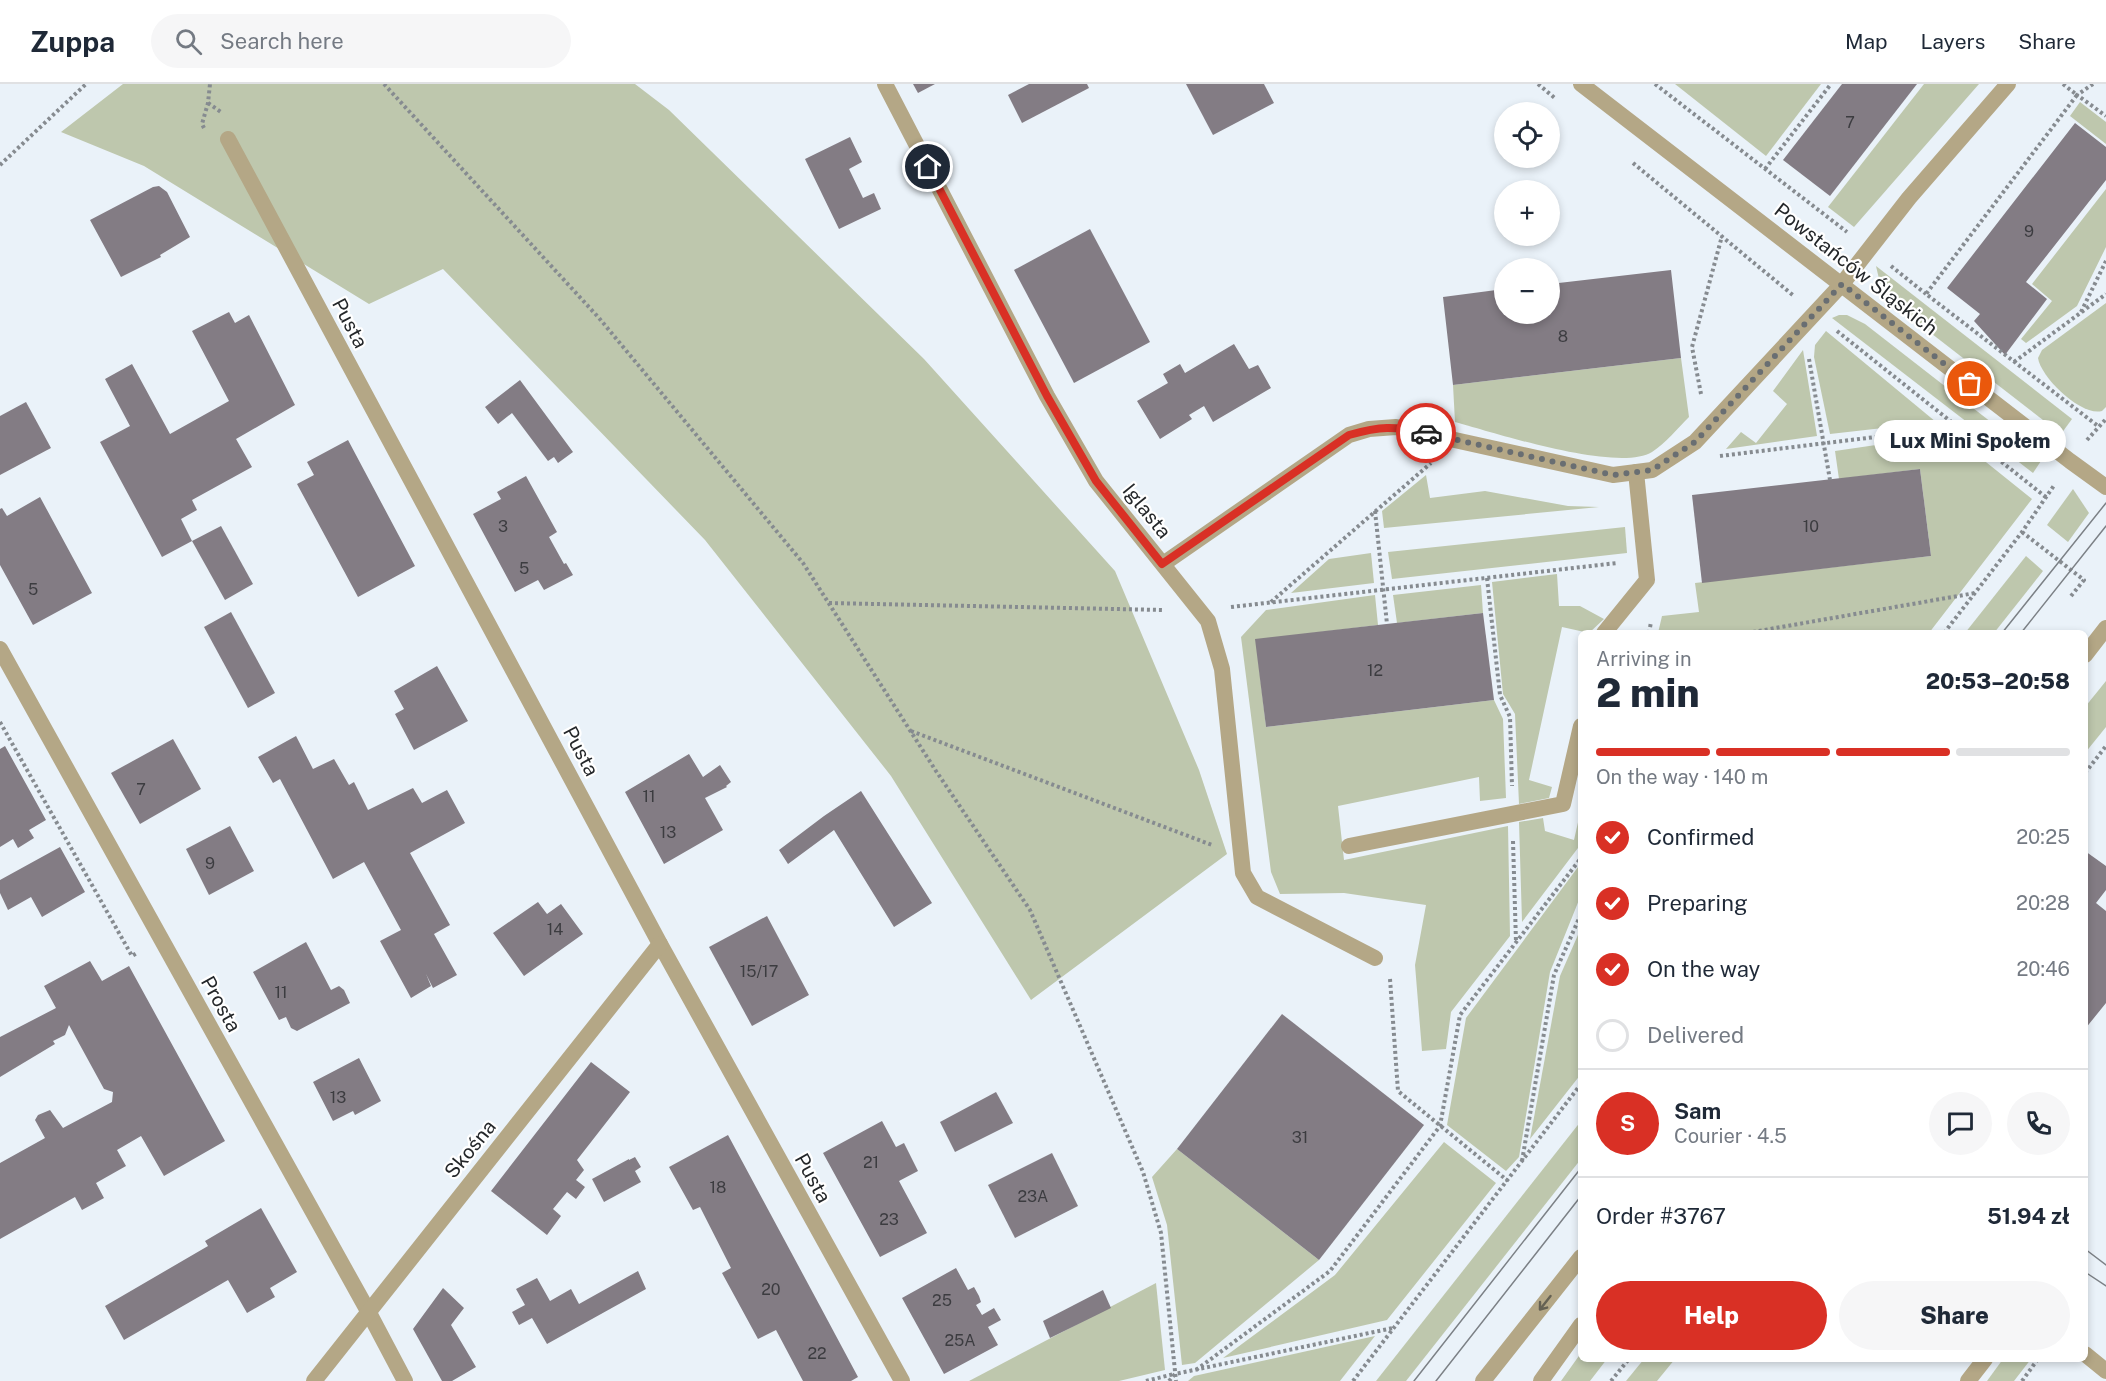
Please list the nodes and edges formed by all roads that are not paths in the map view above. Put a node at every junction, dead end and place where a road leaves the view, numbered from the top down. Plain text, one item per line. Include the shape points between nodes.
1 (885, 84) edge
2 (1581, 84) edge
3 (2008, 84) edge
4 (228, 139) dead end
5 (1842, 284) junction
6 (1636, 472) junction
7 (2106, 487) edge
8 (1162, 564) junction
9 (2106, 628) edge
10 (1606, 630) edge
11 (0, 649) edge
12 (2088, 651) edge
13 (1578, 739) edge
14 (1349, 846) dead end
15 (660, 944) junction
16 (1375, 958) road end
17 (1578, 1261) edge
18 (368, 1311) junction
19 (1578, 1329) edge
20 (2088, 1356) edge
21 (1983, 1362) edge
22 (2106, 1371) edge
23 (314, 1381) edge
24 (405, 1381) edge
25 (902, 1381) edge
26 (1483, 1381) edge
27 (1541, 1381) edge
28 (1968, 1381) edge

1 - 8 street, Iglasta via 1047,396 1096,481
2 - 5 street, Powstańców Śląskich
3 - 5 street
4 - 15 street, Pusta
5 - 6 street via 1695,442 1652,470
5 - 7 street, Powstańców Śląskich
6 - 8 street via 1613,475 1396,427 1369,429 1349,435
6 - 10 street via 1647,580
8 - 16 street, Iglasta via 1208,621 1222,669 1243,873 1257,897
9 - 12 street
11 - 18 street, Prosta
13 - 14 street via 1563,804
15 - 18 street, Skośna
15 - 25 street, Pusta
17 -> 26 street
18 - 23 street, Skośna
18 - 24 street, Prosta
19 - 27 street
20 - 22 street
21 - 28 street

